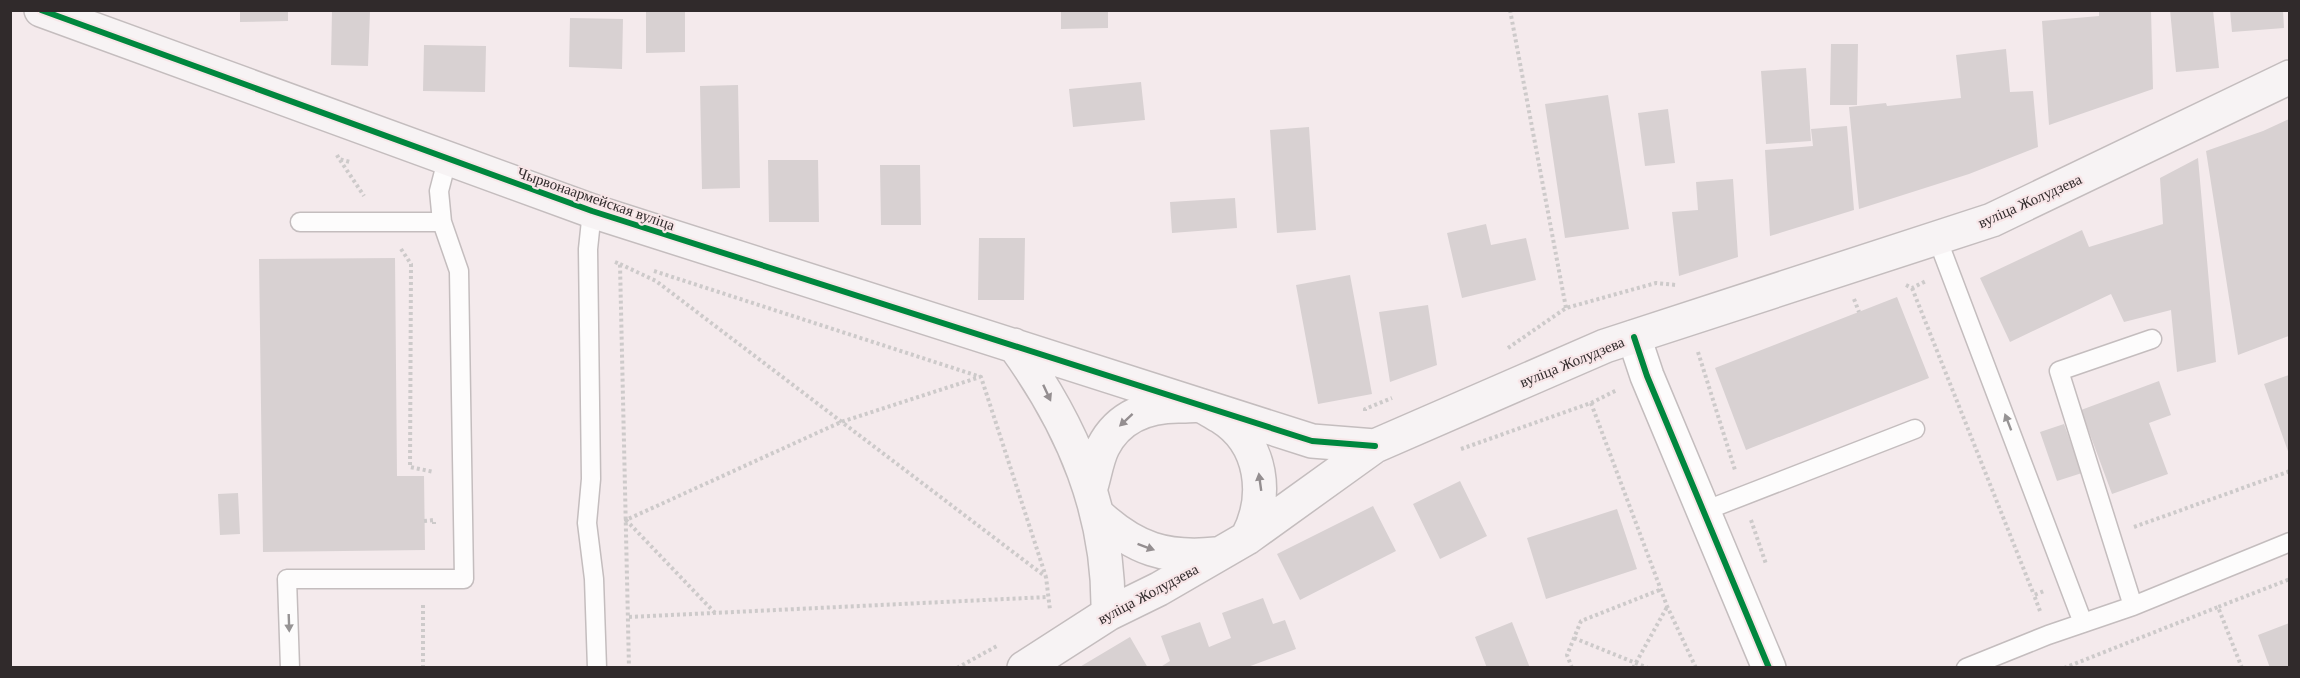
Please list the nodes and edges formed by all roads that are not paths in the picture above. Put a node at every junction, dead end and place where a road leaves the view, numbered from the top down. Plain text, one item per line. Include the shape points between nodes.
1 (41, 10) edge
2 (2289, 77) edge
3 (447, 160) junction
4 (592, 212) junction
5 (300, 222) dead end
6 (442, 222) junction
7 (1937, 238) junction
8 (1634, 337) junction
9 (2152, 339) dead end
10 (1014, 345) junction
11 (1202, 406) junction
12 (1915, 429) dead end
13 (1375, 446) junction
14 (1095, 501) junction
15 (1704, 511) junction
16 (2289, 542) edge
17 (1235, 546) junction
18 (2133, 606) junction
19 (1108, 614) junction
20 (2083, 623) junction
21 (290, 668) edge
22 (597, 668) edge
23 (1024, 668) edge
24 (1769, 668) edge
25 (1966, 668) edge

1 - 3 street, Чырвонаармейская вуліца
2 - 7 street, вуліца Жолудзева via 1992,220
3 - 4 street, Чырвонаармейская вуліца
3 - 6 lane via 438,191
4 - 10 street, Чырвонаармейская вуліца
4 - 22 lane via 588,249 591,479 587,523 594,579
5 - 6 lane
6 -> 21 lane via 459,271 464,579 287,579
7 - 8 street, вуліца Жолудзева
20 -> 7 lane
8 - 13 street, вуліца Жолудзева
8 - 15 street
9 - 18 lane via 2059,371
10 - 11 street, Чырвонаармейская вуліца
10 -> 14 street via 1042,383
11 - 13 street via 1312,441
11 -> 14 street via 1160,405 1134,413 1103,447
17 -> 11 street via 1257,520 1262,496 1258,471 1240,434
12 - 15 lane
13 - 17 street, вуліца Жолудзева
14 -> 17 street via 1118,533 1165,554 1196,556
14 - 19 street via 1107,562
15 - 24 street
16 - 18 lane
17 - 19 street, вуліца Жолудзева
18 - 20 lane
19 - 23 street, вуліца Жолудзева
20 - 25 lane

